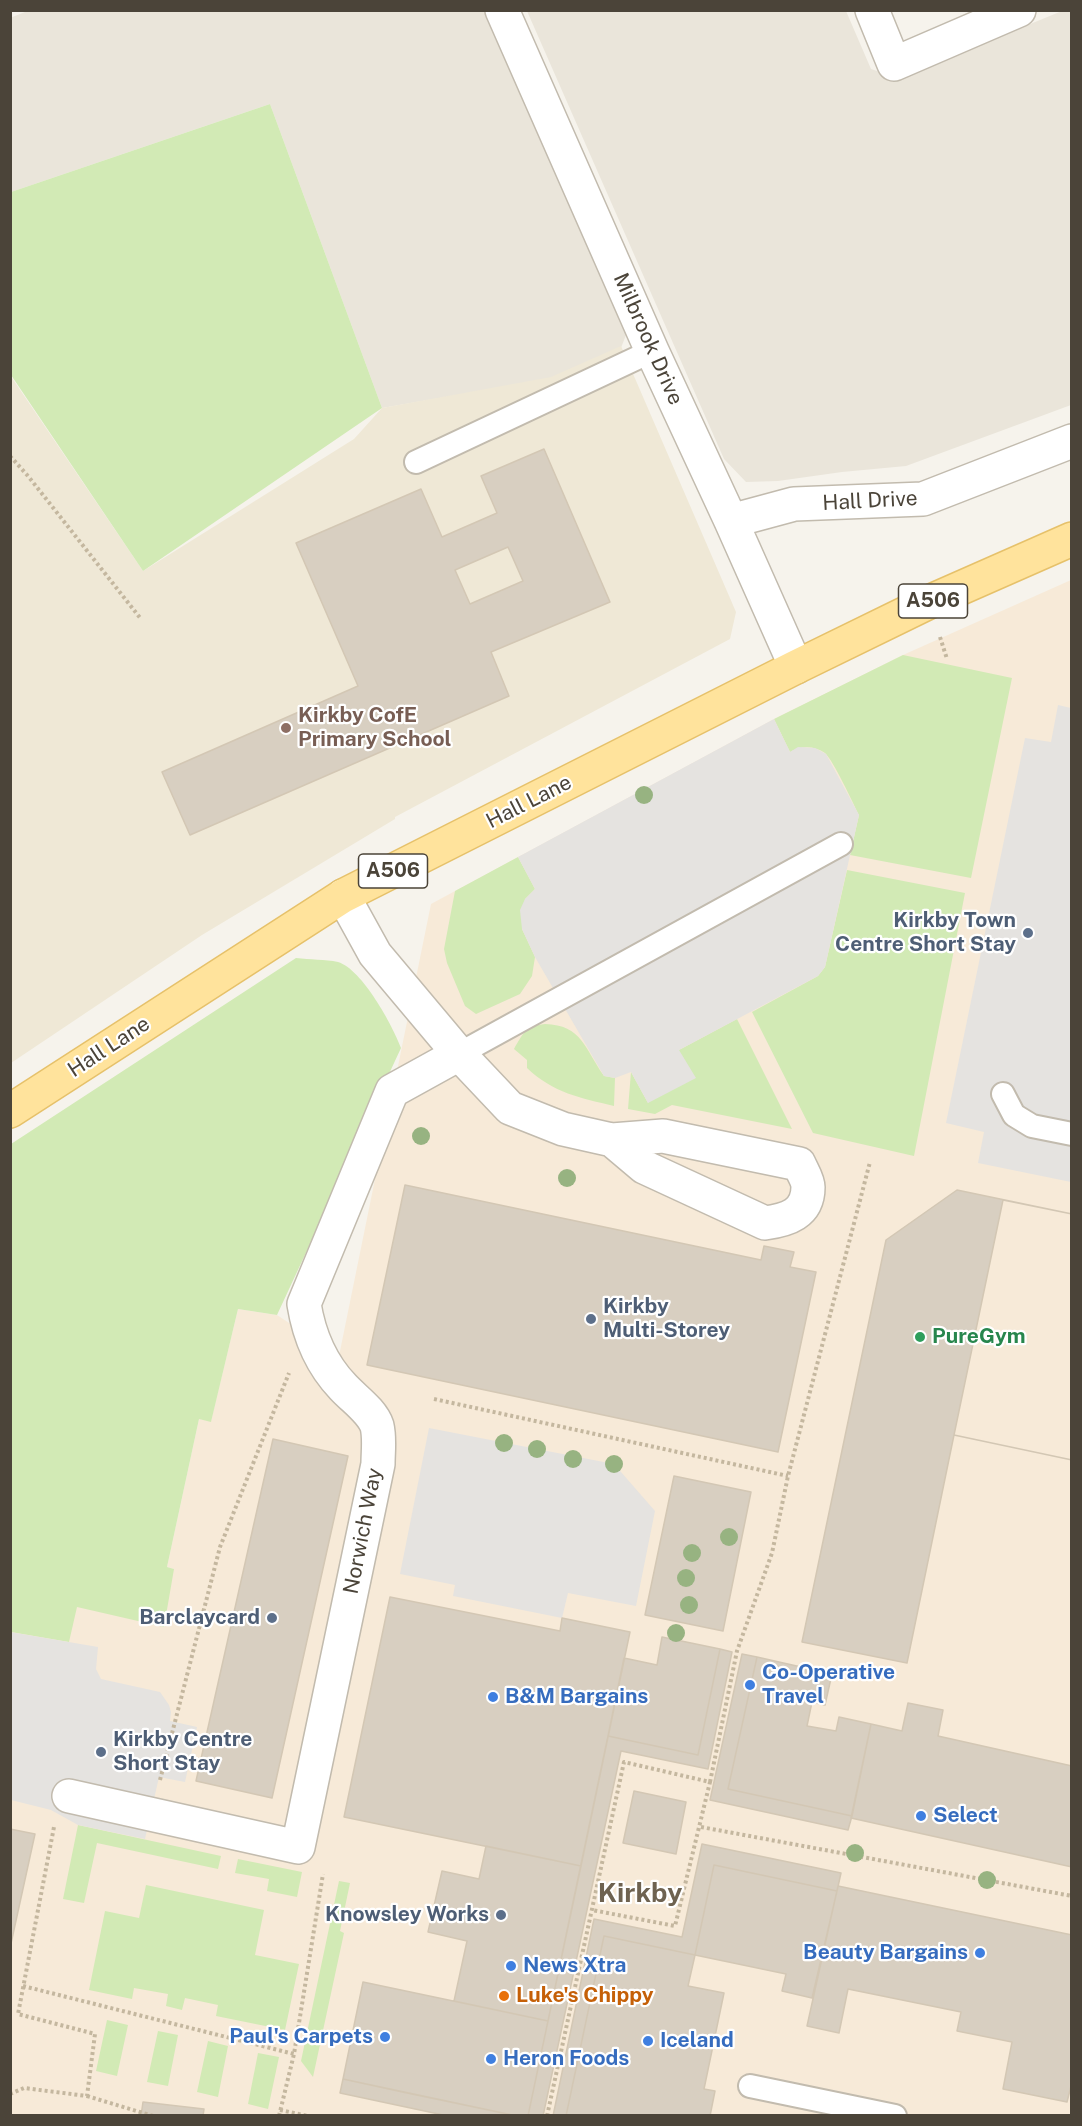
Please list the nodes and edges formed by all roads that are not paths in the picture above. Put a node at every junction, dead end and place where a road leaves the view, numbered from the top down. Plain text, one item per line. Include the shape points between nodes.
1 (502, 10) edge
2 (872, 10) edge
3 (1000, 14) edge
4 (652, 351) junction
5 (1071, 441) edge
6 (416, 462) dead end
7 (731, 521) junction
8 (1071, 539) edge
9 (796, 667) junction
10 (841, 844) dead end
11 (343, 896) junction
12 (459, 1054) junction
13 (1003, 1094) dead end
14 (10, 1111) edge
15 (1071, 1134) edge
16 (612, 1140) junction
17 (61, 1810) road end
18 (750, 2086) dead end
19 (895, 2115) edge

1 - 4 street, Milbrook Drive
2 - 3 street via 894,64
4 - 6 lane
4 - 7 street, Milbrook Drive
5 - 7 street, Hall Drive via 923,500 794,504
7 - 9 street, Milbrook Drive
8 - 9 main road, Hall Lane / A506
9 - 11 main road, Hall Lane / A506
10 - 12 lane
11 - 12 street via 375,954
11 - 14 main road, Hall Lane / A506
12 - 16 street via 510,1108 563,1129
12 - 17 street, Norwich Way via 392,1090 304,1304 315,1347 341,1385 376,1424 378,1464 298,1847 151,1815
13 - 15 lane via 1014,1115 1032,1126
16 - 16 street via 663,1136 799,1164 808,1185 804,1206 786,1220 765,1223 644,1167
18 - 19 lane

